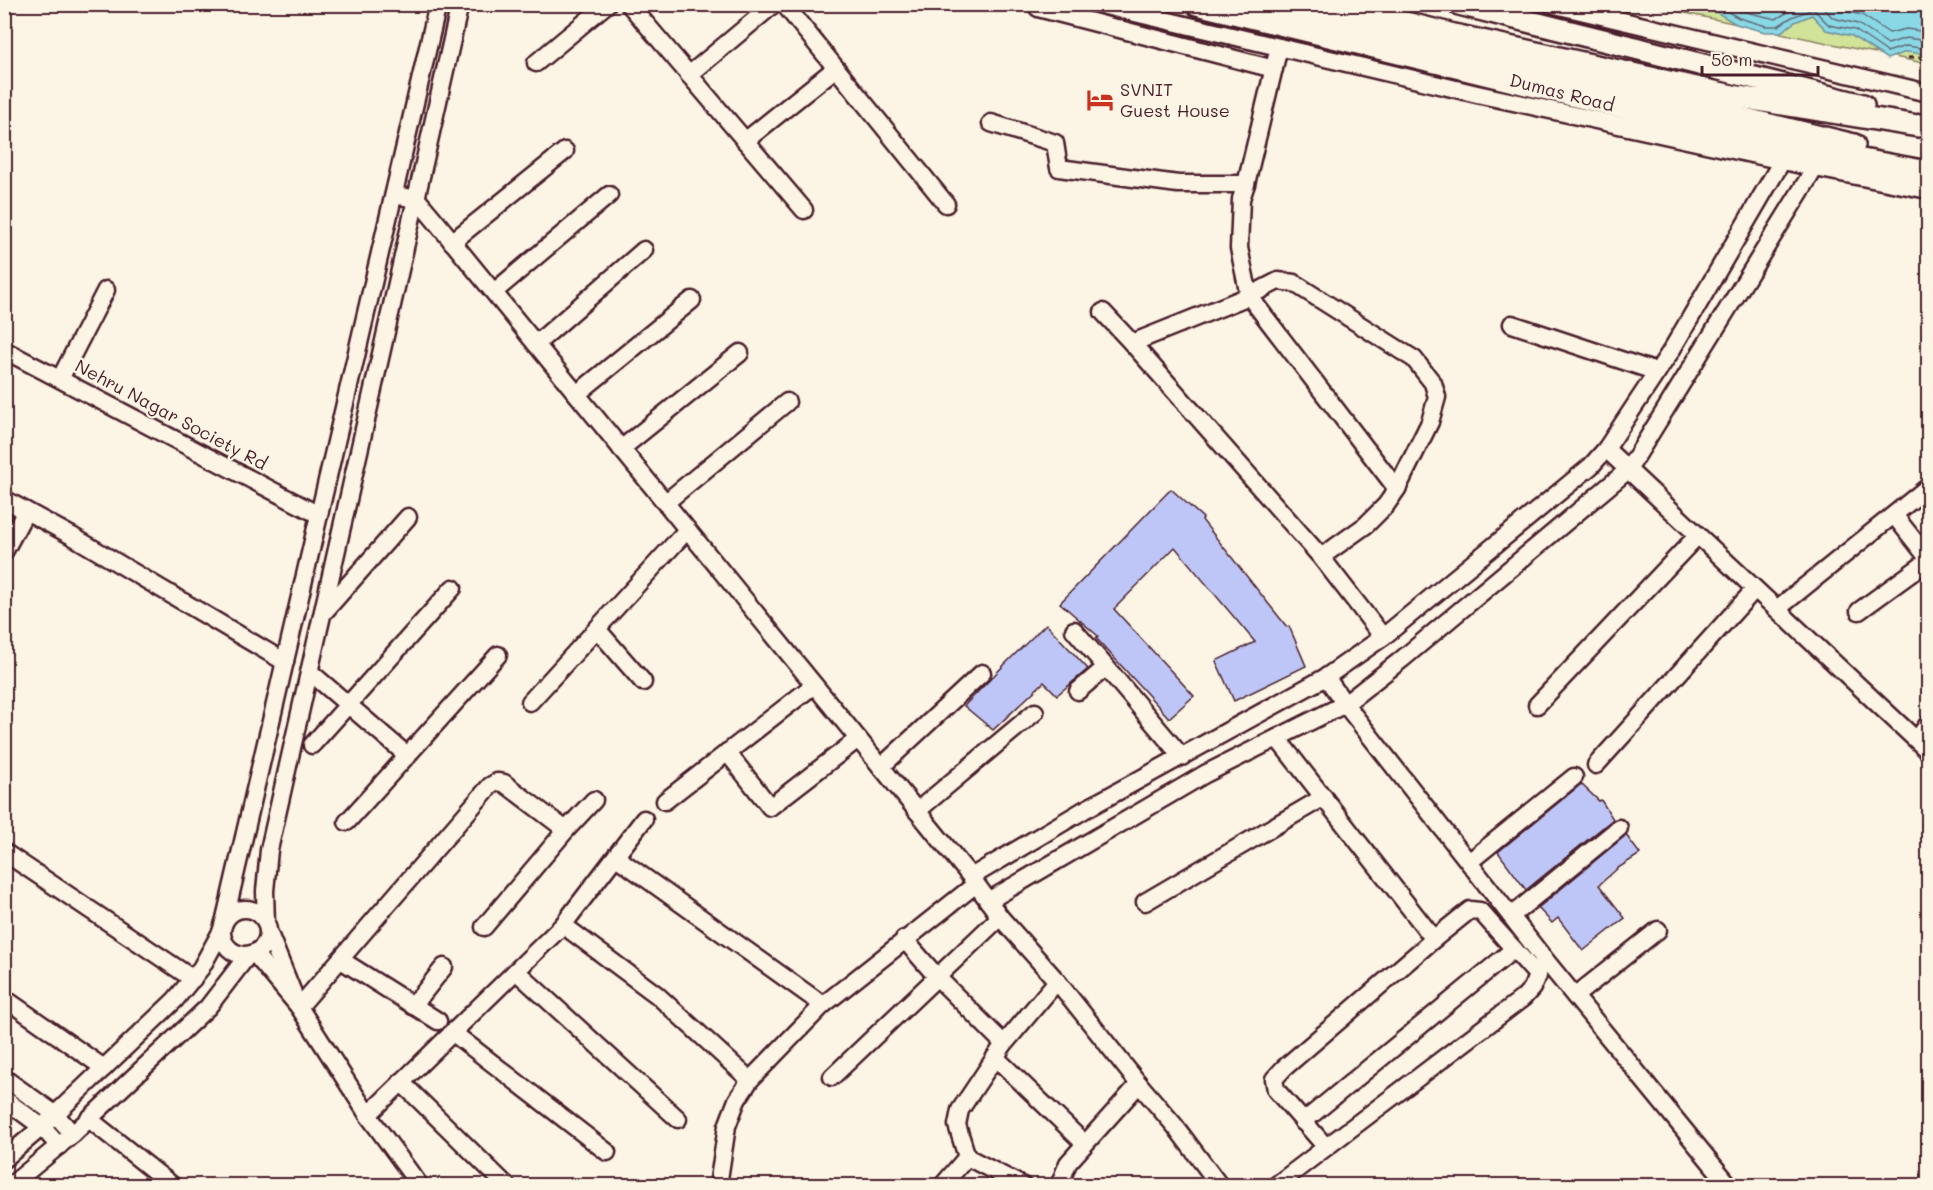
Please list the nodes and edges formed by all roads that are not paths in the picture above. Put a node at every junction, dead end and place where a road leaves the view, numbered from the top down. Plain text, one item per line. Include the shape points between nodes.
1 (438, 4) edge
2 (460, 4) edge
3 (607, 4) edge
4 (629, 4) edge
5 (774, 4) edge
6 (784, 4) edge
7 (1097, 4) edge
8 (1197, 4) edge
9 (1255, 4) edge
10 (1329, 4) edge
11 (1459, 4) edge
12 (1551, 4) edge
13 (1038, 8) dead end
14 (1279, 46) junction
15 (536, 63) dead end
16 (836, 69) junction
17 (1274, 69) junction
18 (689, 75) junction
19 (1929, 93) edge
20 (1929, 115) edge
21 (991, 123) dead end
22 (1929, 123) edge
23 (745, 141) junction
24 (565, 151) dead end
25 (1782, 161) junction
26 (1815, 168) junction
27 (1929, 170) edge
28 (1246, 184) junction
29 (1929, 190) edge
30 (394, 195) junction
31 (609, 195) dead end
32 (417, 199) junction
33 (946, 204) dead end
34 (804, 210) dead end
35 (452, 242) junction
36 (644, 250) dead end
37 (106, 290) dead end
38 (494, 292) junction
39 (1249, 296) junction
40 (692, 300) dead end
41 (1103, 312) dead end
42 (1512, 324) dead end
43 (1132, 343) junction
44 (536, 344) junction
45 (4, 350) edge
46 (740, 353) dead end
47 (1658, 372) junction
48 (60, 379) junction
49 (577, 394) junction
50 (787, 402) dead end
51 (621, 449) junction
52 (1606, 449) junction
53 (1628, 470) junction
54 (1929, 487) edge
55 (1397, 489) junction
56 (4, 499) edge
57 (665, 503) junction
58 (26, 511) junction
59 (319, 515) junction
60 (1894, 515) junction
61 (408, 517) dead end
62 (687, 530) junction
63 (1698, 535) junction
64 (4, 552) edge
65 (1321, 557) junction
66 (1927, 564) edge
67 (453, 588) dead end
68 (1755, 589) junction
69 (1777, 609) junction
70 (1859, 610) dead end
71 (323, 614) junction
72 (597, 629) junction
73 (1074, 630) dead end
74 (1383, 637) junction
75 (498, 655) dead end
76 (285, 662) junction
77 (1106, 667) junction
78 (310, 672) junction
79 (982, 673) dead end
80 (1326, 677) junction
81 (643, 681) dead end
82 (814, 685) junction
83 (1078, 691) dead end
84 (530, 702) dead end
85 (1345, 704) junction
86 (348, 705) junction
87 (1537, 705) dead end
88 (1035, 712) dead end
89 (1929, 724) edge
90 (1277, 738) junction
91 (858, 739) junction
92 (312, 745) dead end
93 (1923, 746) edge
94 (727, 752) junction
95 (408, 756) junction
96 (1182, 757) junction
97 (1596, 765) dead end
98 (881, 767) junction
99 (1574, 777) dead end
100 (1324, 797) junction
101 (594, 800) dead end
102 (665, 801) dead end
103 (917, 811) junction
104 (644, 819) dead end
105 (346, 822) dead end
106 (1619, 828) dead end
107 (566, 830) junction
108 (4, 852) edge
109 (616, 857) junction
110 (1469, 862) junction
111 (973, 880) junction
112 (988, 901) junction
113 (1145, 902) dead end
114 (1511, 915) junction
115 (1000, 917) junction
116 (563, 925) junction
117 (223, 926) junction
118 (267, 927) junction
119 (484, 927) dead end
120 (1658, 930) dead end
121 (904, 939) junction
122 (1434, 939) junction
123 (1514, 949) junction
124 (251, 954) junction
125 (1542, 956) junction
126 (341, 960) junction
127 (444, 967) dead end
128 (516, 971) junction
129 (1538, 976) junction
130 (937, 977) junction
131 (193, 980) junction
132 (1057, 981) junction
133 (1575, 996) junction
134 (4, 999) edge
135 (823, 1005) junction
136 (413, 1006) junction
137 (299, 1007) junction
138 (438, 1021) dead end
139 (452, 1032) junction
140 (999, 1051) junction
141 (104, 1068) junction
142 (832, 1077) dead end
143 (4, 1078) edge
144 (750, 1080) junction
145 (401, 1082) junction
146 (1139, 1084) junction
147 (4, 1099) edge
148 (55, 1114) junction
149 (368, 1115) junction
150 (89, 1119) junction
151 (678, 1119) dead end
152 (1303, 1122) junction
153 (42, 1127) junction
154 (73, 1134) junction
155 (1084, 1143) junction
156 (59, 1146) junction
157 (1326, 1147) junction
158 (607, 1152) dead end
159 (967, 1157) junction
160 (4, 1159) edge
161 (10, 1185) edge
162 (173, 1185) edge
163 (420, 1185) edge
164 (507, 1185) edge
165 (718, 1185) edge
166 (942, 1185) edge
167 (1023, 1185) edge
168 (1059, 1185) edge
169 (1220, 1185) edge
170 (1275, 1185) edge
171 (1730, 1185) edge

1 - 30 street
2 - 32 street
3 - 15 street
4 - 18 street
5 - 18 street
6 - 16 street
7 - 14 street
8 - 27 main road, Dumas Road via 1769,143
9 - 27 main road via 1914,160
10 - 22 main road via 1733,96 1918,126
11 - 20 main road via 1878,109
12 - 19 street
13 - 17 street
14 - 17 street
14 - 25 street
16 - 23 street
16 - 33 street
17 - 28 street
18 - 23 street
21 - 28 street via 1055,143 1059,168 1178,183
23 - 34 street
24 - 35 street
25 - 26 street
25 - 47 street
26 - 29 street
26 - 53 street
28 - 39 street via 1241,199 1239,248
30 - 32 street
30 - 59 street
31 - 38 street
32 - 35 street
32 - 71 street
35 - 38 street
36 - 44 street
37 - 48 street
38 - 44 street
39 - 43 street
39 - 55 street
39 - 55 street via 1278,281 1294,283 1403,351 1433,383 1437,397 1430,422
40 - 49 street
41 - 43 street
42 - 47 street
43 - 65 street
44 - 49 street
45 - 48 street, Nehru Nagar Society Rd
46 - 51 street
47 - 52 street
48 - 59 street, Nehru Nagar Society Rd
49 - 51 street
50 - 57 street
51 - 57 street
52 - 53 street
52 - 74 street via 1584,473
53 - 63 street
53 - 85 street
54 - 60 street
55 - 65 street via 1366,525
56 - 58 street
57 - 62 street
58 - 64 street
58 - 76 street
59 - 76 street
60 - 66 street
60 - 69 street
61 - 71 street
62 - 72 street
62 - 82 street
63 - 68 street
63 - 87 street
65 - 74 street
66 - 70 street
67 - 86 street
68 - 69 street
68 - 97 street
69 - 93 street
71 - 78 street
72 - 81 street
72 - 84 street
73 - 77 street
74 - 80 street
75 - 95 street
76 - 117 street
77 - 83 street
77 - 96 street
78 - 86 street
78 - 118 street via 269,850
79 - 98 street
80 - 85 street
80 - 96 street
82 - 91 street
82 - 94 street
85 - 90 street
85 - 110 street
86 - 92 street
86 - 95 street
88 - 103 street
89 - 93 street
90 - 100 street
90 - 112 street via 1205,774
91 - 94 street via 770,807
91 - 98 street
94 - 102 street
95 - 105 street
96 - 111 street via 1084,810
98 - 103 street
99 - 110 street
100 - 113 street
100 - 122 street
101 - 107 street
103 - 111 street
104 - 109 street
106 - 114 street
107 - 119 street
107 - 126 street via 504,783 490,786
108 - 131 street
109 - 116 street
109 - 135 street
110 - 114 street
111 - 112 street
111 - 121 street
112 - 115 street
114 - 125 street
115 - 130 street
115 - 132 street
116 - 128 street
116 - 144 street via 657,995
117 - 118 street via 234,912 249,909
117 - 124 street via 229,948 241,955
117 - 131 street
118 - 124 street via 265,944
118 - 137 street
120 - 133 street
121 - 130 street
121 - 135 street
122 - 123 street via 1470,910 1480,911
122 - 152 street via 1274,1079 1276,1090
123 - 129 street
123 - 152 street
124 - 137 street
124 - 150 street via 208,1007
125 - 129 street
125 - 133 street
126 - 136 street
126 - 137 street
127 - 136 street
128 - 139 street
128 - 151 street
129 - 157 street via 1523,998
130 - 140 street
130 - 142 street
131 - 141 street
132 - 140 street
132 - 146 street
133 - 171 street
134 - 141 street
135 - 144 street
136 - 138 street
137 - 149 street
139 - 145 street
139 - 158 street
140 - 155 street
140 - 159 street via 960,1110 957,1125
141 - 148 street
143 - 148 street
144 - 165 street via 727,1126
145 - 149 street
145 - 164 street
146 - 155 street
146 - 169 street
147 - 153 street
148 - 153 street
148 - 154 street
149 - 163 street
150 - 154 street
150 - 162 street
152 - 157 street
153 - 156 street
153 - 160 street
154 - 156 street
155 - 168 street via 1064,1168
156 - 161 street
157 - 170 street
159 - 166 street
159 - 167 street

